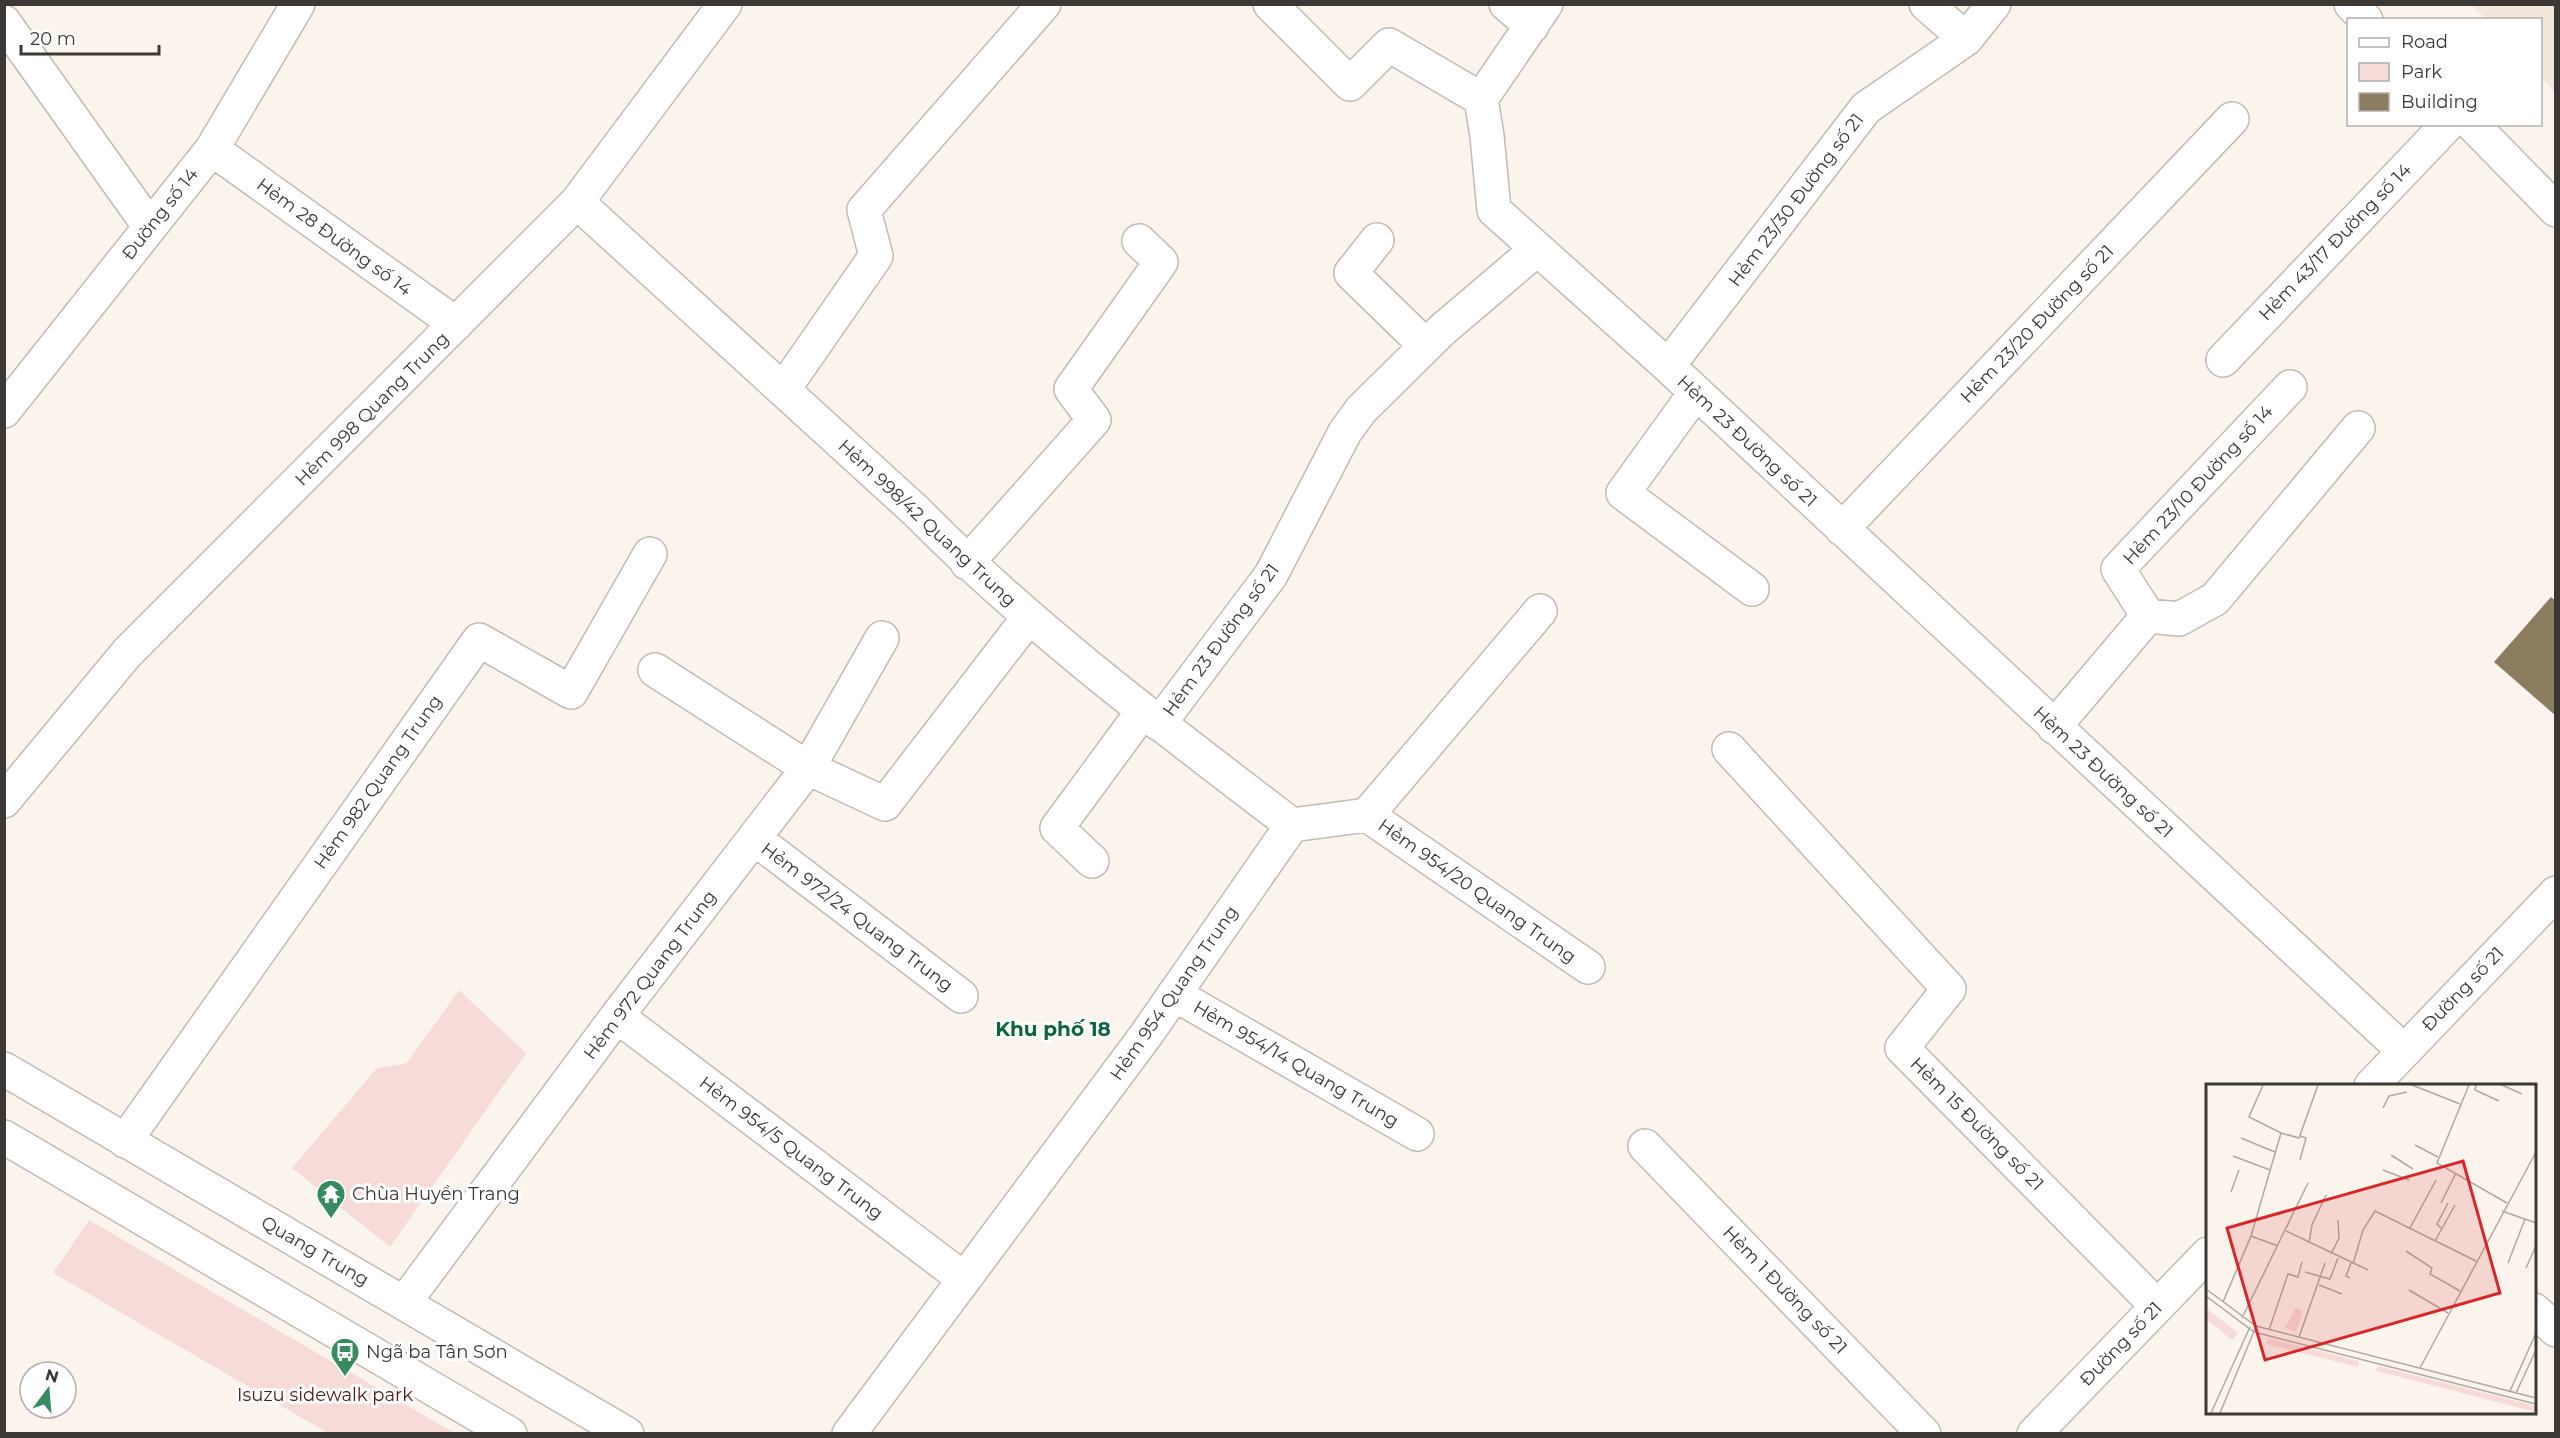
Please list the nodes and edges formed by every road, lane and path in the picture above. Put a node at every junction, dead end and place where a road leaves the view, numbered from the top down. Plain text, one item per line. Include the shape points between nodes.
1 (298, 4) edge
2 (725, 4) edge
3 (1044, 4) edge
4 (1269, 4) edge
5 (1506, 4) edge
6 (1926, 4) edge
7 (1994, 4) edge
8 (2351, 4) edge
9 (1539, 15) edge
10 (2364, 18) edge
11 (4, 22) edge
12 (1966, 39) junction
13 (1481, 99) junction
14 (2232, 119) dead end
15 (2446, 126) edge
16 (2474, 126) edge
17 (212, 149) junction
18 (577, 202) junction
19 (2556, 210) edge
20 (150, 227) junction
21 (1377, 240) dead end
22 (1140, 241) dead end
23 (1536, 250) junction
24 (456, 324) junction
25 (1426, 346) junction
26 (2223, 360) dead end
27 (1668, 366) junction
28 (2290, 387) dead end
29 (783, 390) junction
30 (1696, 392) junction
31 (4, 411) edge
32 (2358, 428) dead end
33 (1842, 529) junction
34 (650, 554) dead end
35 (967, 562) junction
36 (1752, 589) dead end
37 (1540, 611) dead end
38 (2148, 616) junction
39 (1029, 617) junction
40 (882, 638) dead end
41 (655, 670) dead end
42 (1151, 717) junction
43 (2054, 727) junction
44 (1730, 749) dead end
45 (808, 768) junction
46 (4, 801) edge
47 (1367, 815) junction
48 (1292, 825) junction
49 (754, 838) junction
50 (1092, 861) dead end
51 (2556, 893) edge
52 (1588, 967) dead end
53 (1174, 994) junction
54 (961, 996) dead end
55 (617, 1016) junction
56 (2404, 1051) junction
57 (6, 1072) edge
58 (2373, 1084) edge
59 (1417, 1134) dead end
60 (4, 1137) edge
61 (125, 1141) junction
62 (1645, 1146) dead end
63 (2206, 1256) edge
64 (964, 1279) junction
65 (404, 1303) junction
66 (2157, 1306) junction
67 (2536, 1311) edge
68 (2556, 1330) edge
69 (510, 1434) edge
70 (627, 1434) edge
71 (849, 1434) edge
72 (1924, 1434) edge
73 (2034, 1434) edge

1 - 17 street, Đường số 14
2 - 18 street, Hẻm 998 Quang Trung
3 - 29 street via 864,210 876,256
4 - 13 street via 1350,84 1389,45
5 - 9 street
6 - 12 street
7 - 12 street, Hẻm 23/30 Đường số 21
8 - 10 street
9 - 13 street
11 - 20 street
12 - 27 street, Hẻm 23/30 Đường số 21 via 1866,108
13 - 23 street via 1494,210
14 - 33 street, Hẻm 23/20 Đường số 21
15 - 26 street, Hẻm 43/17 Đường số 14
16 - 19 street
17 - 20 street, Đường số 14
17 - 24 street, Hẻm 28 Đường số 14
18 - 24 street, Hẻm 998 Quang Trung
18 - 29 street, Hẻm 998/42 Quang Trung
20 - 31 street, Đường số 14
21 - 25 street via 1351,273
22 - 35 street via 1161,262 1071,389 1094,420
23 - 25 street, Hẻm 23 Đường số 21
23 - 27 street, Hẻm 23 Đường số 21
24 - 46 street, Hẻm 998 Quang Trung via 128,653
25 - 42 street, Hẻm 23 Đường số 21 via 1361,410 1345,432 1271,575
27 - 30 street, Hẻm 23 Đường số 21
28 - 38 street, Hẻm 23/10 Đường số 14 via 2118,569
29 - 35 street, Hẻm 998/42 Quang Trung
30 - 33 street, Hẻm 23 Đường số 21
30 - 36 street via 1623,493
32 - 38 street via 2215,599 2179,620
33 - 43 street, Hẻm 23 Đường số 21
34 - 61 street, Hẻm 982 Quang Trung via 572,692 479,640
35 - 39 street, Hẻm 998/42 Quang Trung
37 - 47 street
38 - 43 street
39 - 42 street, Hẻm 998/42 Quang Trung
39 - 45 street via 885,804
40 - 45 street, Hẻm 972 Quang Trung
41 - 45 street
42 - 48 street, Hẻm 998/42 Quang Trung
42 - 50 street, Hẻm 23 Đường số 21 via 1057,828
43 - 56 street, Hẻm 23 Đường số 21
44 - 66 street, Hẻm 15 Đường số 21 via 1949,989 1902,1048
45 - 49 street, Hẻm 972 Quang Trung
47 - 48 street
47 - 52 street, Hẻm 954/20 Quang Trung
48 - 53 street, Hẻm 954 Quang Trung
49 - 54 street, Hẻm 972/24 Quang Trung
49 - 55 street, Hẻm 972 Quang Trung
51 - 56 street, Đường số 21
53 - 59 street, Hẻm 954/14 Quang Trung
53 - 64 street, Hẻm 954 Quang Trung
55 - 64 street, Hẻm 954/5 Quang Trung
55 - 65 street, Hẻm 972 Quang Trung
56 - 58 street, Đường số 21
57 - 61 street, Quang Trung
60 - 69 street
61 - 65 street, Quang Trung
62 - 72 street, Hẻm 1 Đường số 21
63 - 66 street, Đường số 21
64 - 71 street, Hẻm 954 Quang Trung
65 - 70 street, Quang Trung
66 - 73 street, Đường số 21
67 - 68 street

